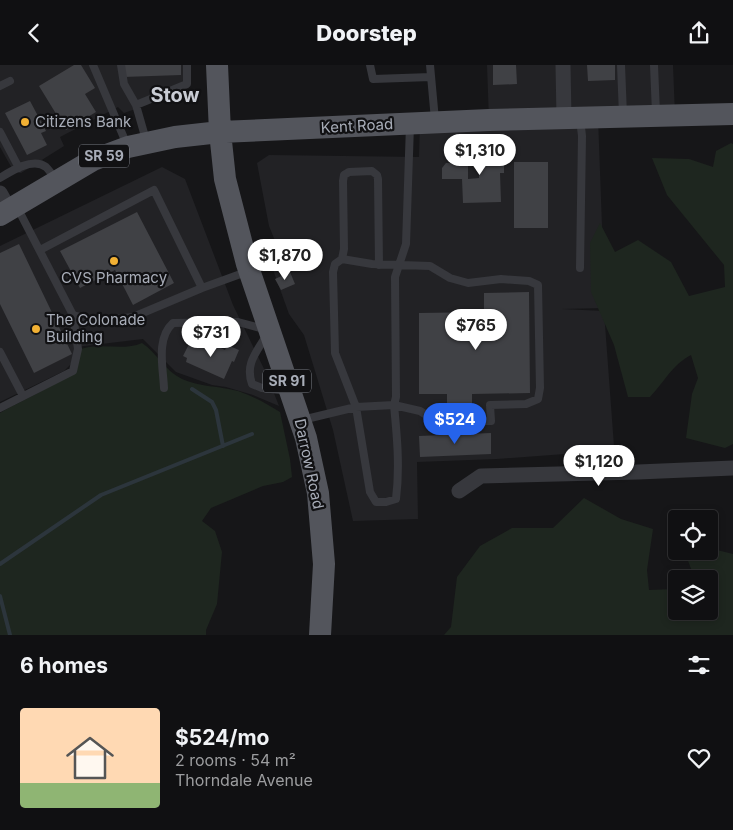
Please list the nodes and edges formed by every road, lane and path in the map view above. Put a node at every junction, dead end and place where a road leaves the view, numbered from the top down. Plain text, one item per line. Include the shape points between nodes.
1 (93, 65) edge
2 (120, 65) edge
3 (187, 65) edge
4 (217, 65) edge
5 (370, 65) edge
6 (430, 65) edge
7 (562, 65) edge
8 (621, 65) edge
9 (654, 65) edge
10 (431, 77) junction
11 (10, 81) dead end
12 (0, 87) edge
13 (136, 105) junction
14 (733, 114) edge
15 (623, 116) junction
16 (657, 116) junction
17 (572, 117) junction
18 (435, 123) junction
19 (410, 124) junction
20 (0, 132) edge
21 (220, 133) junction
22 (138, 145) junction
23 (19, 167) junction
24 (0, 177) edge
25 (58, 182) junction
26 (6, 206) edge
27 (40, 251) junction
28 (342, 259) junction
29 (379, 265) junction
30 (398, 265) junction
31 (580, 268) dead end
32 (250, 271) junction
33 (202, 288) junction
34 (73, 315) junction
35 (269, 330) junction
36 (0, 352) edge
37 (164, 388) dead end
38 (290, 391) junction
39 (23, 396) junction
40 (394, 405) junction
41 (356, 407) junction
42 (0, 408) edge
43 (300, 421) junction
44 (733, 468) edge
45 (459, 491) dead end
46 (320, 635) edge

1 - 22 lane
2 - 13 lane via 124,84
3 - 13 lane via 187,84
4 - 21 main road, Darrow Road / SR 91
5 - 10 lane via 374,79
6 - 10 lane
7 - 17 street
8 - 15 lane
9 - 16 lane
10 - 18 lane
11 - 12 lane
13 - 22 lane
14 - 16 main road, Kent Road / SR 59
15 - 16 main road, Kent Road / SR 59
15 - 17 main road, Kent Road / SR 59
17 - 18 main road, Kent Road / SR 59
17 - 31 lane via 582,136
18 - 19 main road, Kent Road / SR 59
19 - 21 main road, Kent Road / SR 59
19 - 30 lane via 406,244
20 - 23 lane
21 - 22 main road, Kent Road / SR 59 via 175,137
21 - 32 main road, Darrow Road / SR 91 via 225,179
22 - 25 main road, Kent Road / SR 59 via 93,160
23 - 24 lane
23 - 25 lane via 35,163 45,166
25 - 26 main road, Kent Road / SR 59
26 - 27 lane
27 - 33 lane via 154,190
27 - 34 lane
28 - 29 lane
28 - 29 lane via 344,175 372,171 378,179
28 - 41 lane via 335,264 333,272 335,353
29 - 30 lane
30 - 40 lane via 395,277
30 - 40 lane via 430,266 450,278 468,283 501,279 538,285 540,388 538,399 526,404 490,405 491,421 436,421 420,411
32 - 33 lane
32 - 35 main road, Darrow Road / SR 91
33 - 34 lane via 133,317 96,321
34 - 39 lane via 78,349 73,371
35 - 37 lane via 238,322 173,323 166,329 162,341
35 - 38 main road, Darrow Road / SR 91
35 - 38 lane via 250,363 248,374 252,384
36 - 39 lane
38 - 43 main road, Darrow Road / SR 91
39 - 42 lane
40 - 41 lane
40 - 41 lane via 398,482 396,499 386,502 376,502 370,492
41 - 43 lane
43 - 46 main road, Darrow Road / SR 91 via 318,493 324,564
44 - 45 street via 481,476

